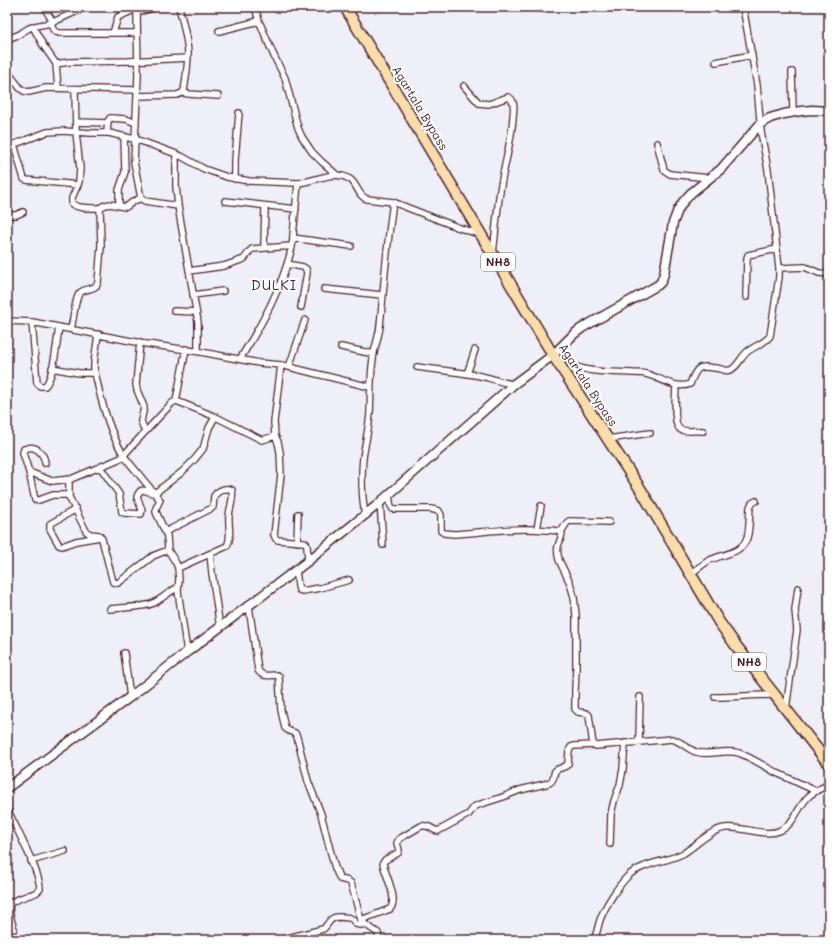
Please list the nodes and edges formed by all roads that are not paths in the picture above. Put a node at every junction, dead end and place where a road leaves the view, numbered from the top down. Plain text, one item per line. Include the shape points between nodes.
1 (44, 7) edge
2 (86, 7) edge
3 (158, 7) edge
4 (179, 7) edge
5 (255, 7) edge
6 (345, 7) edge
7 (743, 7) edge
8 (136, 9) edge
9 (259, 21) junction
10 (52, 22) junction
11 (33, 27) junction
12 (219, 31) dead end
13 (113, 33) junction
14 (138, 33) junction
15 (7, 39) edge
16 (752, 55) junction
17 (188, 58) junction
18 (139, 61) junction
19 (716, 62) dead end
20 (56, 64) junction
21 (7, 71) edge
22 (792, 72) dead end
23 (464, 86) dead end
24 (58, 88) junction
25 (76, 89) junction
26 (138, 93) junction
27 (183, 93) junction
28 (218, 96) dead end
29 (829, 111) edge
30 (239, 112) dead end
31 (793, 112) junction
32 (76, 122) junction
33 (108, 123) junction
34 (136, 123) junction
35 (760, 124) junction
36 (76, 133) junction
37 (107, 133) junction
38 (124, 136) junction
39 (135, 139) junction
40 (657, 143) dead end
41 (14, 144) junction
42 (7, 147) edge
43 (176, 154) junction
44 (337, 175) junction
45 (709, 178) junction
46 (234, 179) junction
47 (298, 183) junction
48 (78, 185) junction
49 (141, 198) junction
50 (225, 201) dead end
51 (393, 202) junction
52 (119, 205) junction
53 (178, 206) junction
54 (265, 206) junction
55 (100, 208) junction
56 (296, 209) junction
57 (24, 212) dead end
58 (7, 216) edge
59 (481, 235) junction
60 (293, 238) junction
61 (292, 246) junction
62 (351, 246) dead end
63 (264, 247) junction
64 (777, 248) junction
65 (493, 255) junction
66 (287, 264) junction
67 (780, 268) junction
68 (189, 271) junction
69 (829, 274) edge
70 (324, 289) dead end
71 (223, 291) dead end
72 (193, 295) junction
73 (382, 295) junction
74 (746, 297) dead end
75 (301, 307) dead end
76 (174, 311) dead end
77 (196, 312) junction
78 (305, 320) dead end
79 (7, 322) edge
80 (32, 322) junction
81 (59, 327) junction
82 (71, 329) junction
83 (98, 334) junction
84 (140, 342) junction
85 (562, 346) junction
86 (341, 347) dead end
87 (186, 349) junction
88 (475, 350) dead end
89 (198, 351) junction
90 (374, 354) junction
91 (553, 355) junction
92 (240, 359) junction
93 (281, 366) junction
94 (289, 367) junction
95 (417, 367) dead end
96 (52, 368) junction
97 (95, 373) junction
98 (467, 374) junction
99 (514, 384) junction
100 (676, 385) junction
101 (370, 388) junction
102 (176, 401) junction
103 (215, 416) junction
104 (703, 431) dead end
105 (145, 432) junction
106 (650, 433) dead end
107 (275, 436) junction
108 (608, 439) junction
109 (124, 456) junction
110 (44, 462) dead end
111 (100, 467) junction
112 (29, 472) junction
113 (71, 479) junction
114 (155, 493) junction
115 (389, 494) junction
116 (69, 495) junction
117 (756, 501) dead end
118 (380, 502) junction
119 (541, 506) dead end
120 (76, 509) junction
121 (298, 514) dead end
122 (364, 516) junction
123 (609, 522) dead end
124 (538, 529) junction
125 (165, 532) junction
126 (561, 532) junction
127 (101, 537) junction
128 (297, 542) junction
129 (383, 545) dead end
130 (168, 550) junction
131 (210, 554) junction
132 (308, 562) junction
133 (178, 568) junction
134 (296, 571) junction
135 (690, 574) junction
136 (349, 580) dead end
137 (178, 587) junction
138 (798, 588) dead end
139 (249, 606) junction
140 (110, 608) dead end
141 (220, 628) junction
142 (187, 652) junction
143 (124, 653) dead end
144 (775, 695) junction
145 (130, 697) junction
146 (640, 697) dead end
147 (715, 697) dead end
148 (786, 709) junction
149 (639, 741) junction
150 (625, 743) junction
151 (593, 745) junction
152 (829, 764) edge
153 (829, 784) edge
154 (7, 788) edge
155 (816, 791) junction
156 (7, 809) edge
157 (610, 844) dead end
158 (65, 851) dead end
159 (31, 861) junction
160 (363, 922) junction
161 (14, 929) dead end
162 (379, 938) edge
163 (280, 940) edge
164 (594, 940) edge

1 - 10 street
2 - 10 street
3 - 8 street
4 - 17 street
5 - 9 street
6 - 59 highway, Agartala Bypass / NH8
7 - 16 street
8 - 13 street via 118,17
8 - 14 street
9 - 12 street
9 - 44 street via 285,78 302,137 312,152
10 - 11 street
10 - 13 street via 53,30 60,34
11 - 15 street
11 - 20 street
13 - 14 street
14 - 18 street
16 - 19 street
16 - 35 street
17 - 18 street
17 - 27 street
18 - 20 street
18 - 26 street
20 - 24 street
21 - 24 street via 24,91
22 - 31 street
23 - 65 street via 479,103 489,104 508,97 513,101 510,142 500,187
24 - 25 street
25 - 26 street
25 - 32 street
26 - 27 street via 167,96
26 - 34 street
27 - 28 street
29 - 31 street
30 - 46 street
31 - 35 street via 770,118
32 - 33 street
32 - 36 street
33 - 34 street via 109,119 113,118
33 - 37 street
34 - 39 street
35 - 45 street
35 - 64 street
36 - 37 street
36 - 41 street via 47,132
36 - 48 street via 80,168
37 - 38 street
38 - 39 street
38 - 52 street via 125,172 119,187
39 - 43 street
39 - 49 street via 134,162
40 - 45 street via 666,172
41 - 42 street
41 - 48 street via 24,179
43 - 46 street via 204,169
43 - 53 street
44 - 47 street
44 - 51 street via 351,180 364,198
45 - 85 street via 691,193 678,210 661,282 582,328
46 - 47 street
47 - 56 street
48 - 55 street via 72,204
49 - 52 street via 126,207
49 - 53 street via 145,201
50 - 54 street
51 - 59 street
51 - 73 street
52 - 55 street via 110,204
53 - 68 street
54 - 56 street
54 - 63 street
55 - 82 street via 101,246 98,283 97,286 78,295
56 - 60 street
57 - 58 street
59 - 65 highway, Agartala Bypass / NH8
60 - 61 street
60 - 62 street
61 - 63 street
61 - 66 street
63 - 68 street via 252,249 244,259 224,266
64 - 67 street
64 - 74 street via 748,255
65 - 91 highway, Agartala Bypass / NH8
66 - 75 street via 306,269
66 - 92 street via 269,309
67 - 69 street via 805,267
67 - 100 street via 770,336 747,352 734,368 730,370 701,367 695,372 690,384
68 - 72 street
70 - 73 street
71 - 72 street
72 - 77 street
73 - 90 street
76 - 77 street
77 - 89 street
78 - 94 street
79 - 80 street
80 - 81 street
80 - 96 street via 38,385 47,384
81 - 82 street
81 - 96 street
82 - 83 street
83 - 84 street
83 - 97 street
84 - 87 street
84 - 105 street via 136,384 144,407 141,424
85 - 91 street
85 - 100 street via 571,363 582,368 645,374
86 - 90 street
87 - 89 street
87 - 102 street
88 - 98 street
89 - 92 street
90 - 101 street
91 - 99 street
91 - 108 highway, Agartala Bypass / NH8
92 - 93 street
93 - 94 street
93 - 107 street via 274,422
94 - 101 street
95 - 98 street
96 - 97 street
97 - 109 street via 113,434
98 - 99 street
99 - 115 street
100 - 104 street via 676,424 680,429
101 - 122 street via 370,413 363,458
102 - 103 street
102 - 105 street
103 - 107 street via 262,440
103 - 114 street via 208,428 203,449 182,472
105 - 109 street
106 - 108 street
107 - 128 street via 280,452 281,474 274,535 278,540
108 - 135 highway, Agartala Bypass / NH8 via 656,514
109 - 111 street
109 - 114 street
110 - 112 street via 44,457 36,448 24,449
111 - 113 street
111 - 114 street via 118,491 121,510 124,513 139,514 142,512 137,497 139,493 147,490
112 - 113 street via 52,481
112 - 116 street via 35,500 53,495
113 - 116 street via 68,482
114 - 125 street via 160,500 156,512
115 - 118 street
115 - 124 street via 393,509 439,511 441,531 444,533
116 - 120 street
117 - 135 street via 750,507 748,534 743,545 738,550 708,561
118 - 122 street
118 - 129 street
119 - 124 street
120 - 127 street via 86,531
120 - 127 street via 50,524 50,529 59,544 62,546
121 - 128 street
122 - 132 street
123 - 126 street via 569,521
124 - 126 street
125 - 130 street
125 - 131 street via 212,508 216,493 231,489 233,492 229,516 230,540 227,546
126 - 151 street via 558,556 570,583 576,615 575,709 589,714
127 - 130 street via 115,583 153,556
128 - 132 street via 306,543
130 - 133 street
131 - 133 street
131 - 141 street
132 - 134 street
133 - 137 street
134 - 136 street via 299,590 302,591
134 - 139 street
135 - 144 highway, Agartala Bypass / NH8 via 719,622
137 - 140 street via 144,606
137 - 142 street
138 - 148 street via 795,610 797,630
139 - 141 street
139 - 160 street via 258,670 265,676 279,676 285,728 297,737 308,781 321,814 336,868 340,879 351,883
141 - 142 street
142 - 145 street
143 - 145 street
144 - 147 street
144 - 148 highway, Agartala Bypass / NH8
145 - 154 street
146 - 149 street
148 - 152 highway, Agartala Bypass / NH8
149 - 150 street
149 - 155 street via 672,739 693,751 706,754 736,753 750,757
150 - 151 street
150 - 157 street via 620,785 611,814
151 - 160 street via 571,747 568,764 554,771 553,779 549,783 478,805 464,818 438,831 424,825 399,839 398,853 383,863 394,898 392,906
153 - 155 street
155 - 164 street via 808,797 786,828 780,831 768,833 723,828 673,858 644,866 628,875 607,904
156 - 159 street
158 - 159 street
159 - 161 street via 40,889 11,903 10,912
160 - 162 street via 376,931
160 - 163 street via 360,925 350,918 335,918 322,929

